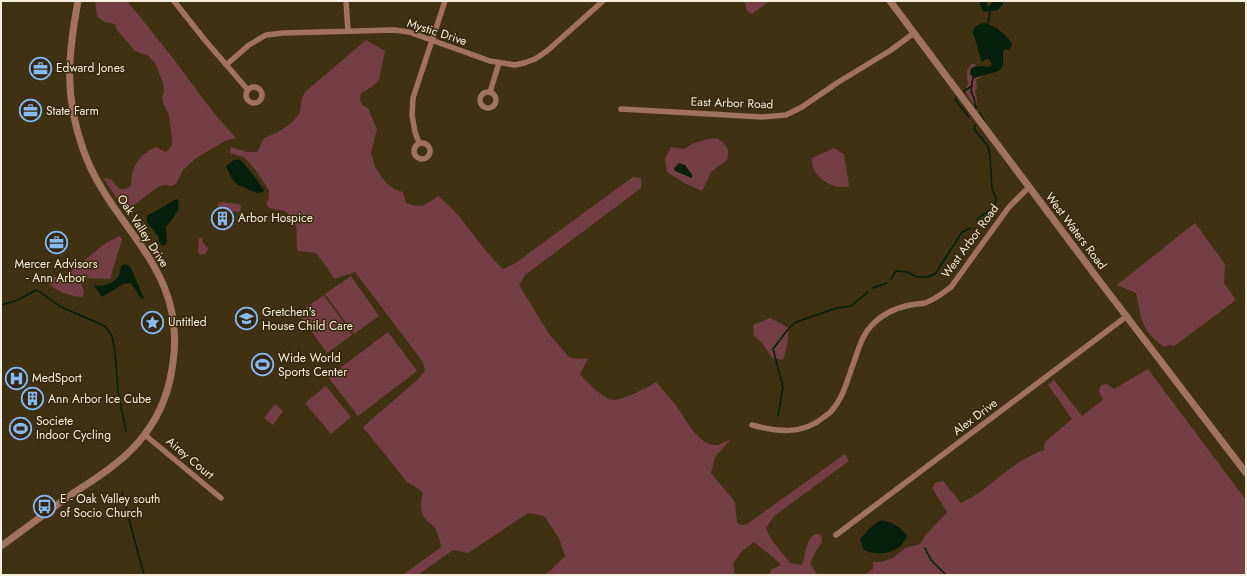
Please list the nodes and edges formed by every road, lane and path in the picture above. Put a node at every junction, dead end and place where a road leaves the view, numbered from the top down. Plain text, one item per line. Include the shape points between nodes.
1 (78, 1) edge
2 (174, 1) edge
3 (346, 1) edge
4 (445, 1) edge
5 (604, 1) edge
6 (890, 1) edge
7 (348, 31) junction
8 (914, 33) junction
9 (432, 40) junction
10 (499, 63) junction
11 (226, 65) junction
12 (248, 90) dead end
13 (490, 92) dead end
14 (621, 109) dead end
15 (419, 143) dead end
16 (1029, 187) junction
17 (1126, 316) junction
18 (752, 425) dead end
19 (145, 435) junction
20 (1246, 473) edge
21 (221, 498) dead end
22 (836, 535) dead end
23 (1, 546) edge

1 - 19 street, Oak Valley Drive via 69,64 75,126 97,180 149,257 161,278 171,306 175,351 172,372 158,414
2 - 11 street
3 - 7 street
4 - 9 street
5 - 10 street, Mystic Drive via 547,51 534,59 515,65
6 - 8 street, West Waters Road
7 - 9 street, Mystic Drive via 396,30
7 - 11 street, Mystic Drive via 266,35 249,44
8 - 14 street, East Arbor Road via 802,108 786,115 762,117
8 - 16 street, West Waters Road
9 - 10 street, Mystic Drive
9 - 15 street via 413,98 412,115
10 - 13 street
11 - 12 street
16 - 17 street, West Waters Road
16 - 18 street, West Arbor Road via 1009,206 951,287 925,303 899,307 870,326 860,345 843,392 833,409 818,422 802,430 785,431
17 - 20 street, West Waters Road
17 - 22 street, Alex Drive
19 - 21 street, Airey Court
19 - 23 street, Oak Valley Drive via 100,476

